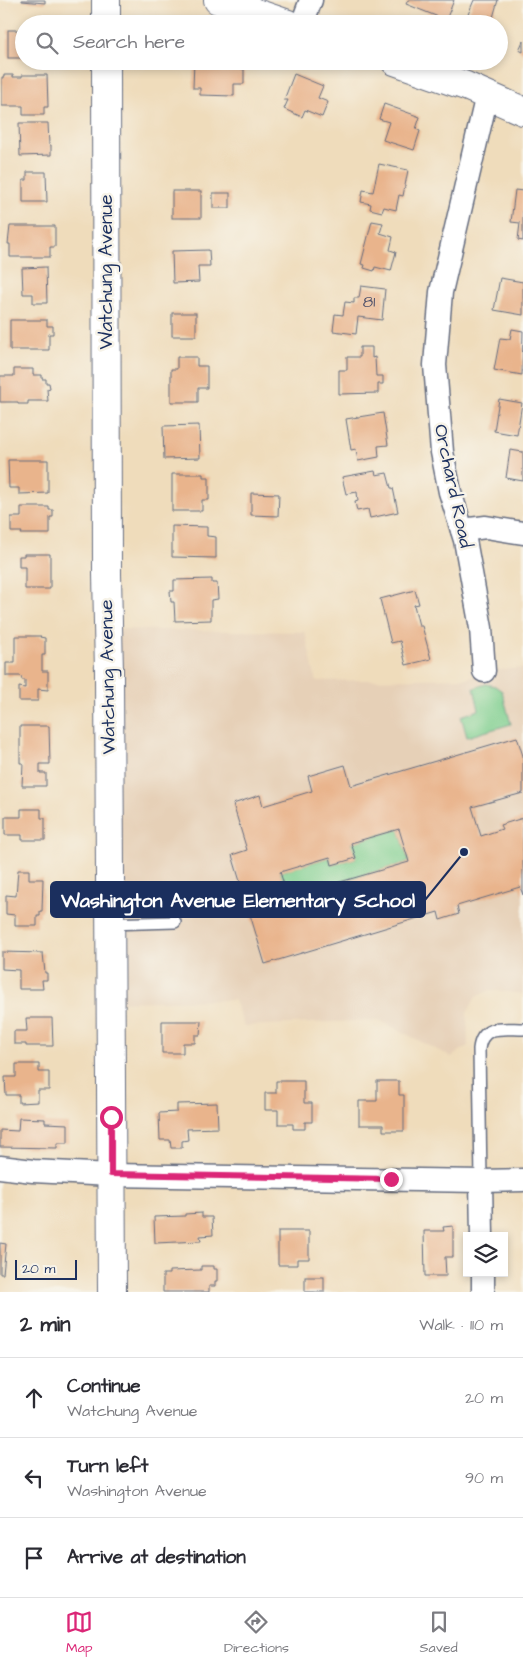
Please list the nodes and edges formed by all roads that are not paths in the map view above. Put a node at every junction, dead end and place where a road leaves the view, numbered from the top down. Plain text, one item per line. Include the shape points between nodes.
1 (106, 0) edge
2 (218, 0) edge
3 (311, 0) edge
4 (106, 15) edge
5 (262, 15) edge
6 (305, 15) edge
7 (106, 70) edge
8 (421, 70) edge
9 (487, 96) junction
10 (523, 111) edge
11 (462, 530) junction
12 (523, 533) edge
13 (484, 672) dead end
14 (175, 922) dead end
15 (110, 924) junction
16 (523, 1029) edge
17 (0, 1167) edge
18 (111, 1174) junction
19 (482, 1180) junction
20 (523, 1180) edge
21 (482, 1232) edge
22 (482, 1277) edge
23 (112, 1292) edge
24 (483, 1292) edge

1 - 4 main road
2 - 5 main road
3 - 6 street
7 - 15 main road, Watchung Avenue
8 - 9 main road
9 - 10 main road
9 - 11 street, Orchard Road via 442,292 434,365 442,452
11 - 12 street via 486,527
11 - 13 street, Orchard Road via 481,628
14 - 15 lane
15 - 18 main road, Watchung Avenue
16 - 19 lane via 491,1030 480,1040
17 - 18 street
18 - 19 street
18 - 23 main road, Watchung Avenue
19 - 20 street
19 - 21 street
22 - 24 street

